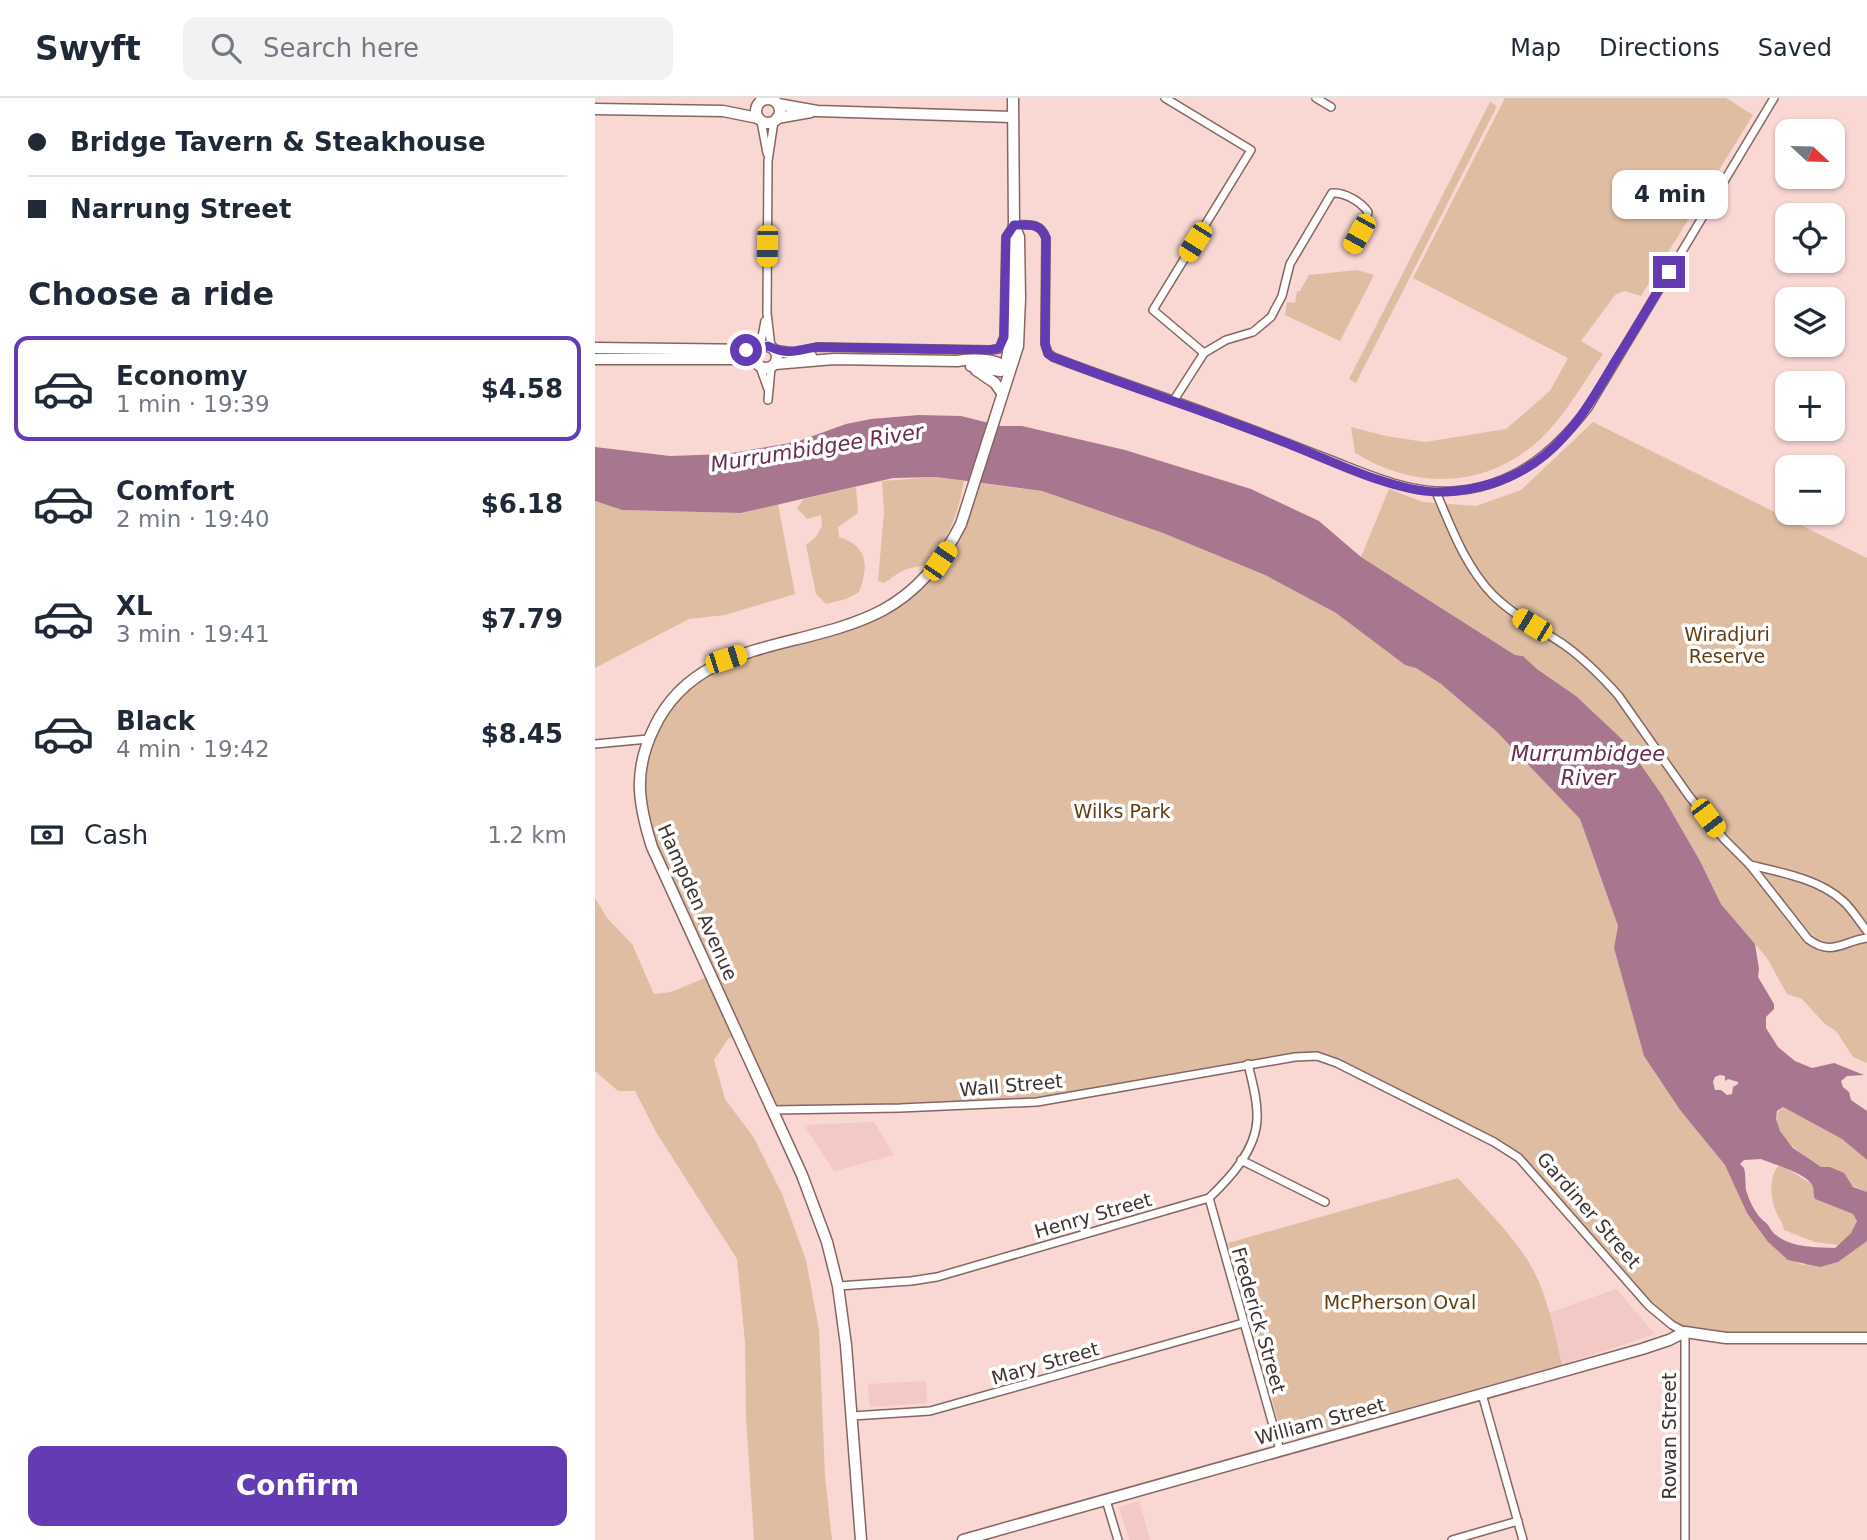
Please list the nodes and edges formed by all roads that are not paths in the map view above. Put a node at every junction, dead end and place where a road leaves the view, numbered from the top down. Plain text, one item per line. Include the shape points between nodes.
1 (1013, 98) edge
2 (1165, 98) edge
3 (1316, 98) edge
4 (1774, 98) edge
5 (760, 101) edge
6 (775, 101) edge
7 (650, 104) edge
8 (1331, 107) dead end
9 (595, 109) edge
10 (723, 111) junction
11 (817, 111) junction
12 (1012, 117) junction
13 (759, 119) junction
14 (775, 120) junction
15 (768, 161) junction
16 (1014, 225) junction
17 (1351, 248) dead end
18 (595, 348) edge
19 (766, 349) junction
20 (629, 353) junction
21 (792, 353) junction
22 (1204, 353) junction
23 (595, 359) edge
24 (834, 359) junction
25 (962, 363) junction
26 (766, 365) junction
27 (1009, 369) junction
28 (769, 396) dead end
29 (1001, 397) junction
30 (1174, 400) junction
31 (1436, 492) junction
32 (649, 739) junction
33 (595, 744) edge
34 (1750, 865) junction
35 (1867, 931) edge
36 (1867, 938) edge
37 (1248, 1064) junction
38 (773, 1110) junction
39 (1241, 1160) junction
40 (1209, 1198) junction
41 (1325, 1202) dead end
42 (838, 1286) junction
43 (1243, 1323) junction
44 (1685, 1332) junction
45 (1867, 1338) edge
46 (1482, 1394) junction
47 (852, 1416) junction
48 (1279, 1450) junction
49 (1106, 1500) junction
50 (1518, 1521) junction
51 (979, 1538) edge
52 (861, 1540) edge
53 (963, 1540) edge
54 (1118, 1540) edge
55 (1452, 1540) edge
56 (1523, 1540) edge
57 (1685, 1540) edge

1 - 12 main road, Hampden Avenue
2 - 22 street via 1251,150 1153,310
3 - 8 street
4 - 31 street via 1588,408 1565,436 1543,457 1505,479
5 - 6 main road
5 - 10 main road
5 - 13 main road via 755,111
6 - 11 main road
6 - 14 main road via 780,111
7 - 9 main road
7 - 10 main road
10 - 13 main road
11 - 12 main road
11 - 14 main road
12 - 16 main road, Hampden Avenue
13 - 14 main road
13 - 15 street
14 - 15 street
15 - 19 street
16 - 21 street via 1006,237 1004,337 999,348 817,347
16 - 27 main road, Hampden Avenue via 1019,237 1020,333
16 - 30 street via 1039,226 1046,238 1045,344 1050,355
17 - 22 street via 1368,212 1341,192 1332,193 1290,264 1271,317 1253,332
18 - 20 main road
19 - 20 main road
19 - 21 main road
19 - 26 main road via 777,357
19 - 26 main road via 755,356
20 - 23 main road
20 - 26 main road via 741,359
21 - 24 main road
22 - 30 street
24 - 25 main road
24 - 26 main road
25 - 27 main road via 969,358 1002,363
25 - 29 main road via 985,375
26 - 28 street
27 - 29 main road, Hampden Avenue
29 - 32 main road, Hampden Avenue via 961,524 940,561 909,593 872,615 831,631 745,653 707,668 672,698
30 - 31 street via 1386,481
31 - 34 street via 1483,584 1606,682 1689,796
32 - 33 street
32 - 38 main road, Hampden Avenue via 642,760 640,805 659,864
34 - 35 street via 1833,893
34 - 36 street via 1814,943 1834,948
37 - 38 street, Wall Street via 1037,1101
37 - 39 street via 1257,1116
37 - 44 street, Gardiner Street via 1306,1056 1327,1059 1508,1150 1530,1168 1654,1311
38 - 42 main road, Hampden Avenue via 816,1208
39 - 40 street
39 - 41 street
40 - 42 street, Henry Street via 937,1277
40 - 43 street, Frederick Street
42 - 47 main road, Hampden Avenue
43 - 47 street, Mary Street via 930,1411
43 - 48 street, Frederick Street
44 - 45 main road, Gardiner Street via 1726,1338
44 - 46 main road, William Street via 1642,1349
44 - 57 street, Rowan Street
46 - 48 main road, William Street
46 - 50 street
47 - 52 main road, Hampden Avenue
48 - 49 main road, William Street
49 - 51 main road, William Street
49 - 54 street
50 - 55 street
50 - 56 street
51 - 53 main road, William Street

